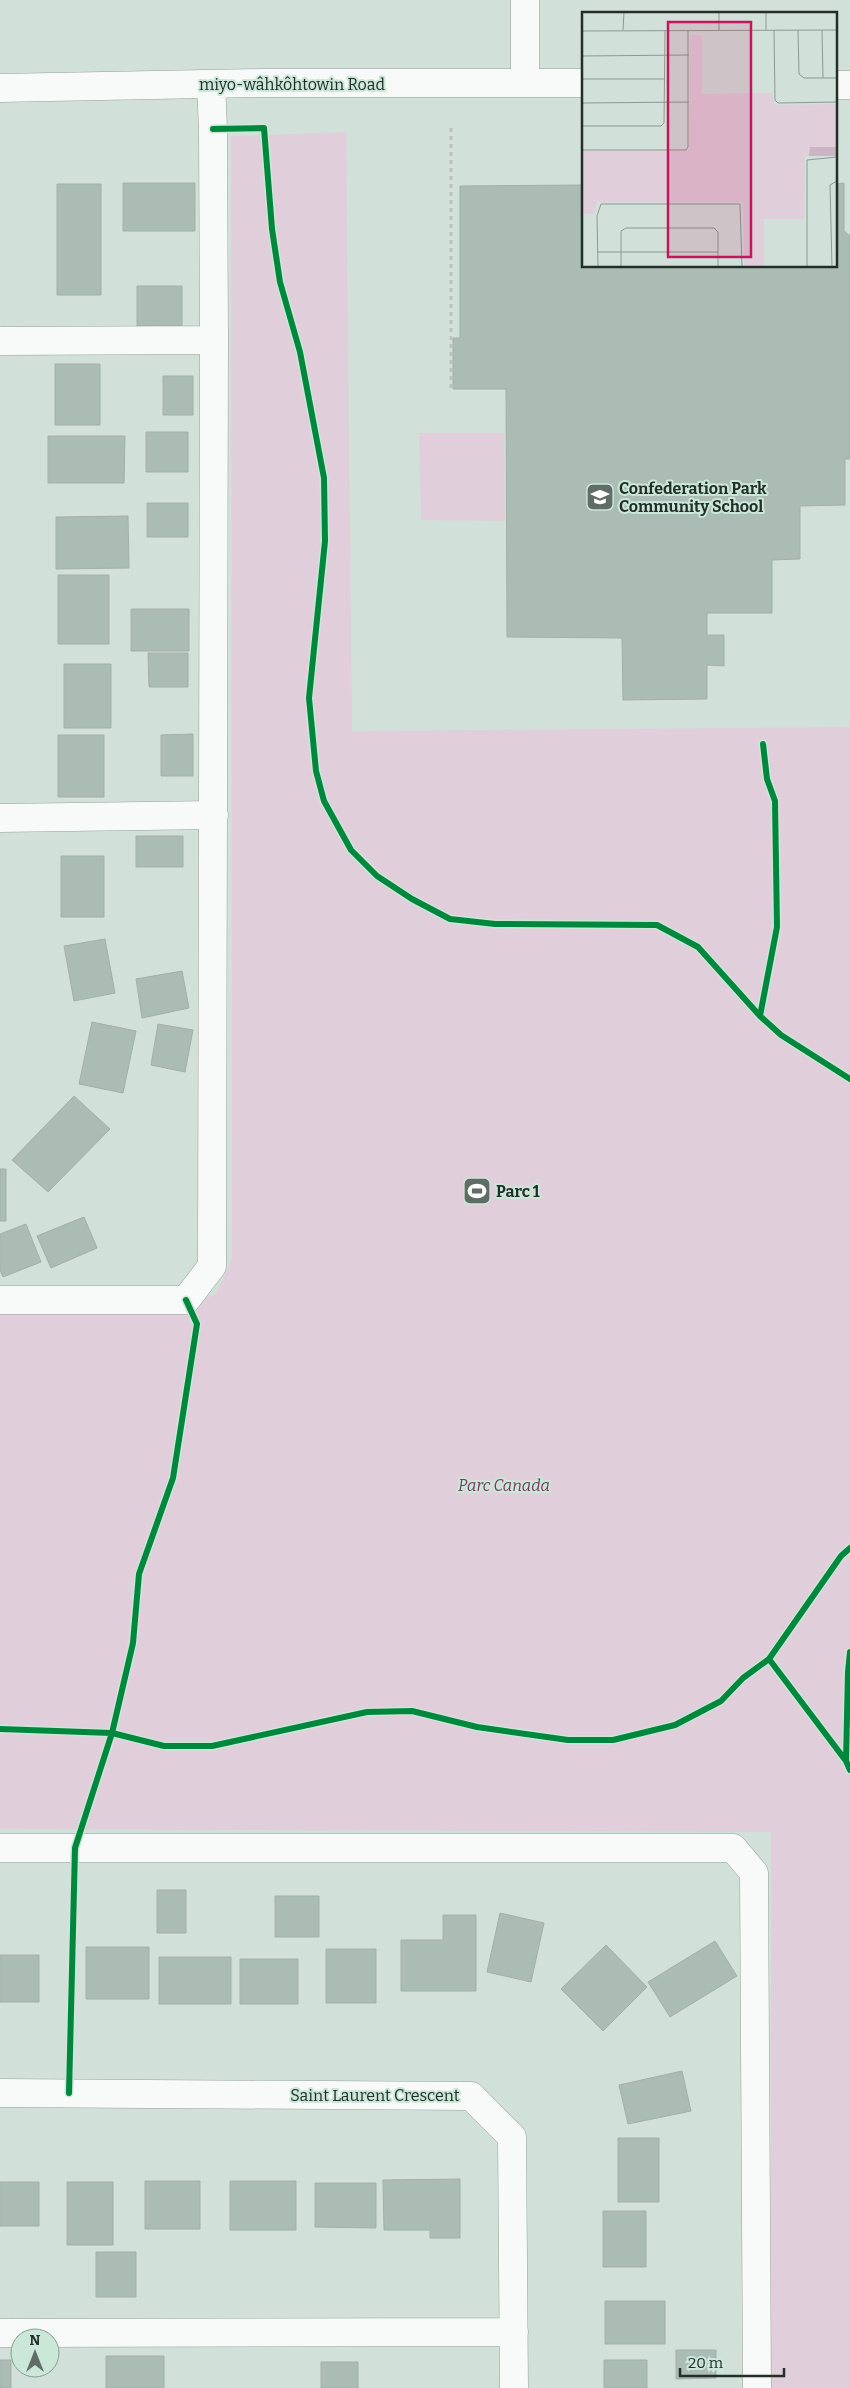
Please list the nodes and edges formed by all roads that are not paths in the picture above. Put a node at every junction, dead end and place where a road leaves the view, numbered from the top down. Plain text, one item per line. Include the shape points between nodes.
1 (525, 0) edge
2 (525, 83) junction
3 (582, 83) edge
4 (211, 84) junction
5 (0, 88) edge
6 (214, 340) junction
7 (0, 341) edge
8 (214, 816) junction
9 (0, 818) edge
10 (0, 1300) edge
11 (0, 1848) edge
12 (0, 2094) edge
13 (514, 2332) junction
14 (0, 2333) edge
15 (514, 2388) edge
16 (757, 2388) edge

1 - 2 street
2 - 3 street, miyo-wâhkôhtowin Road
2 - 4 street, miyo-wâhkôhtowin Road
4 - 5 street, miyo-wâhkôhtowin Road
4 - 6 street
6 - 7 street
6 - 8 street
8 - 9 street
8 - 10 street via 212,1266 186,1300
11 - 16 street via 733,1848 754,1873
12 - 13 street, Saint Laurent Crescent via 471,2096 512,2137
13 - 14 street
13 - 15 street, Saint Laurent Crescent

